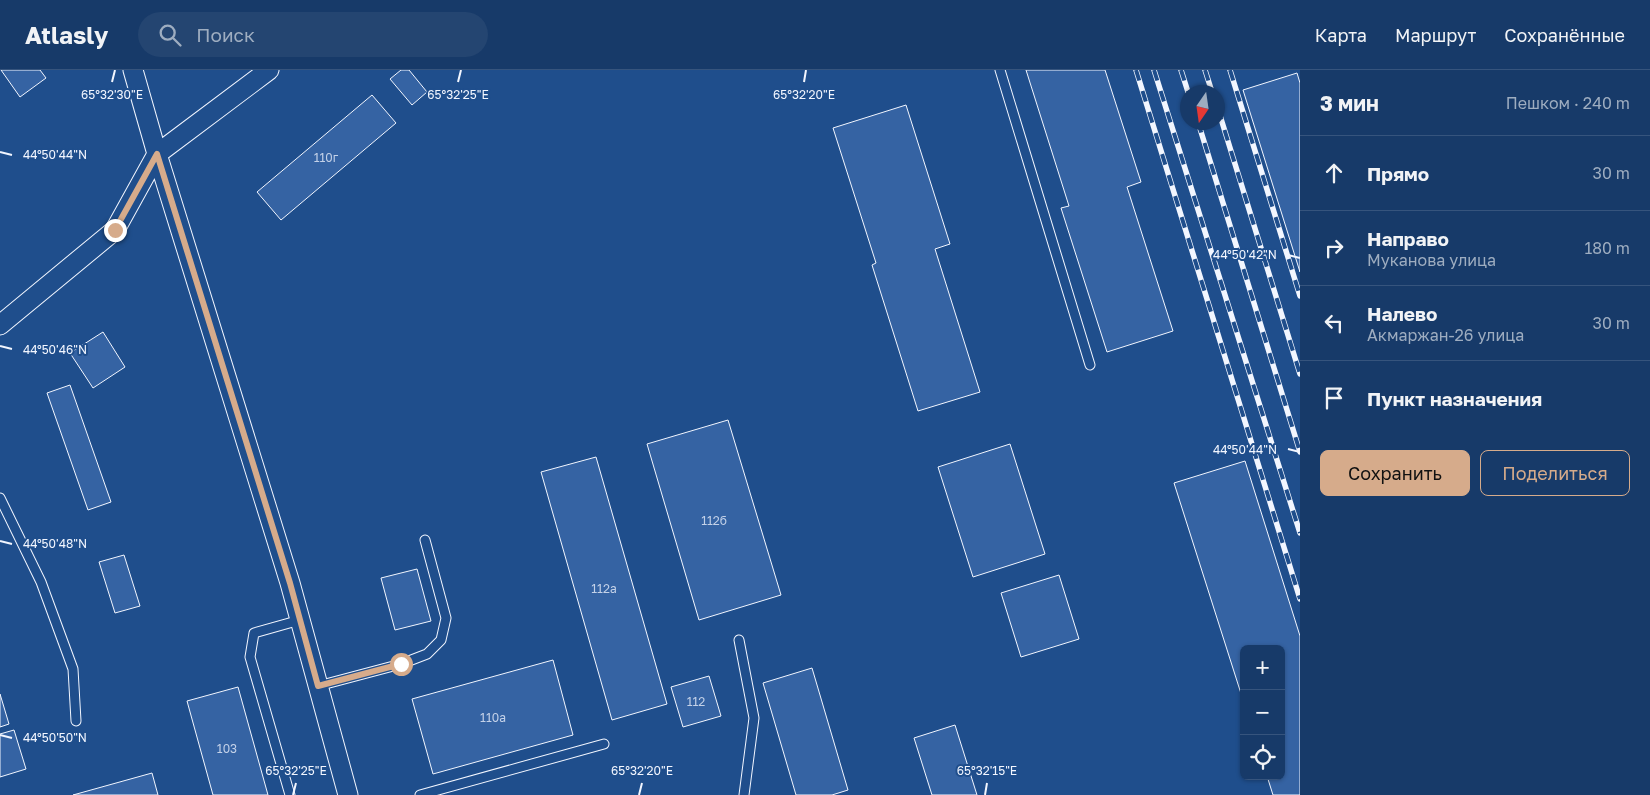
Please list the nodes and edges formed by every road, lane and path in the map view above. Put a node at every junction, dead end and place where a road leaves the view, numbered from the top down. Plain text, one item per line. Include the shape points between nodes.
1 (133, 70) edge
2 (269, 70) edge
3 (1000, 70) edge
4 (157, 154) junction
5 (0, 325) edge
6 (1090, 365) dead end
7 (0, 498) edge
8 (425, 540) dead end
9 (300, 620) junction
10 (739, 640) dead end
11 (318, 686) junction
12 (76, 721) dead end
13 (604, 744) dead end
14 (290, 795) edge
15 (348, 795) edge
16 (420, 795) edge
17 (744, 795) edge

1 - 4 street
2 - 4 street
3 - 6 lane
4 - 5 street via 115,230
4 - 9 street
7 - 12 lane via 41,582 73,669
8 - 11 lane via 446,618 441,640 427,654 401,664
9 - 11 street
9 - 14 lane via 254,633 250,657
10 - 17 lane via 754,718
11 - 15 street
13 - 16 lane

